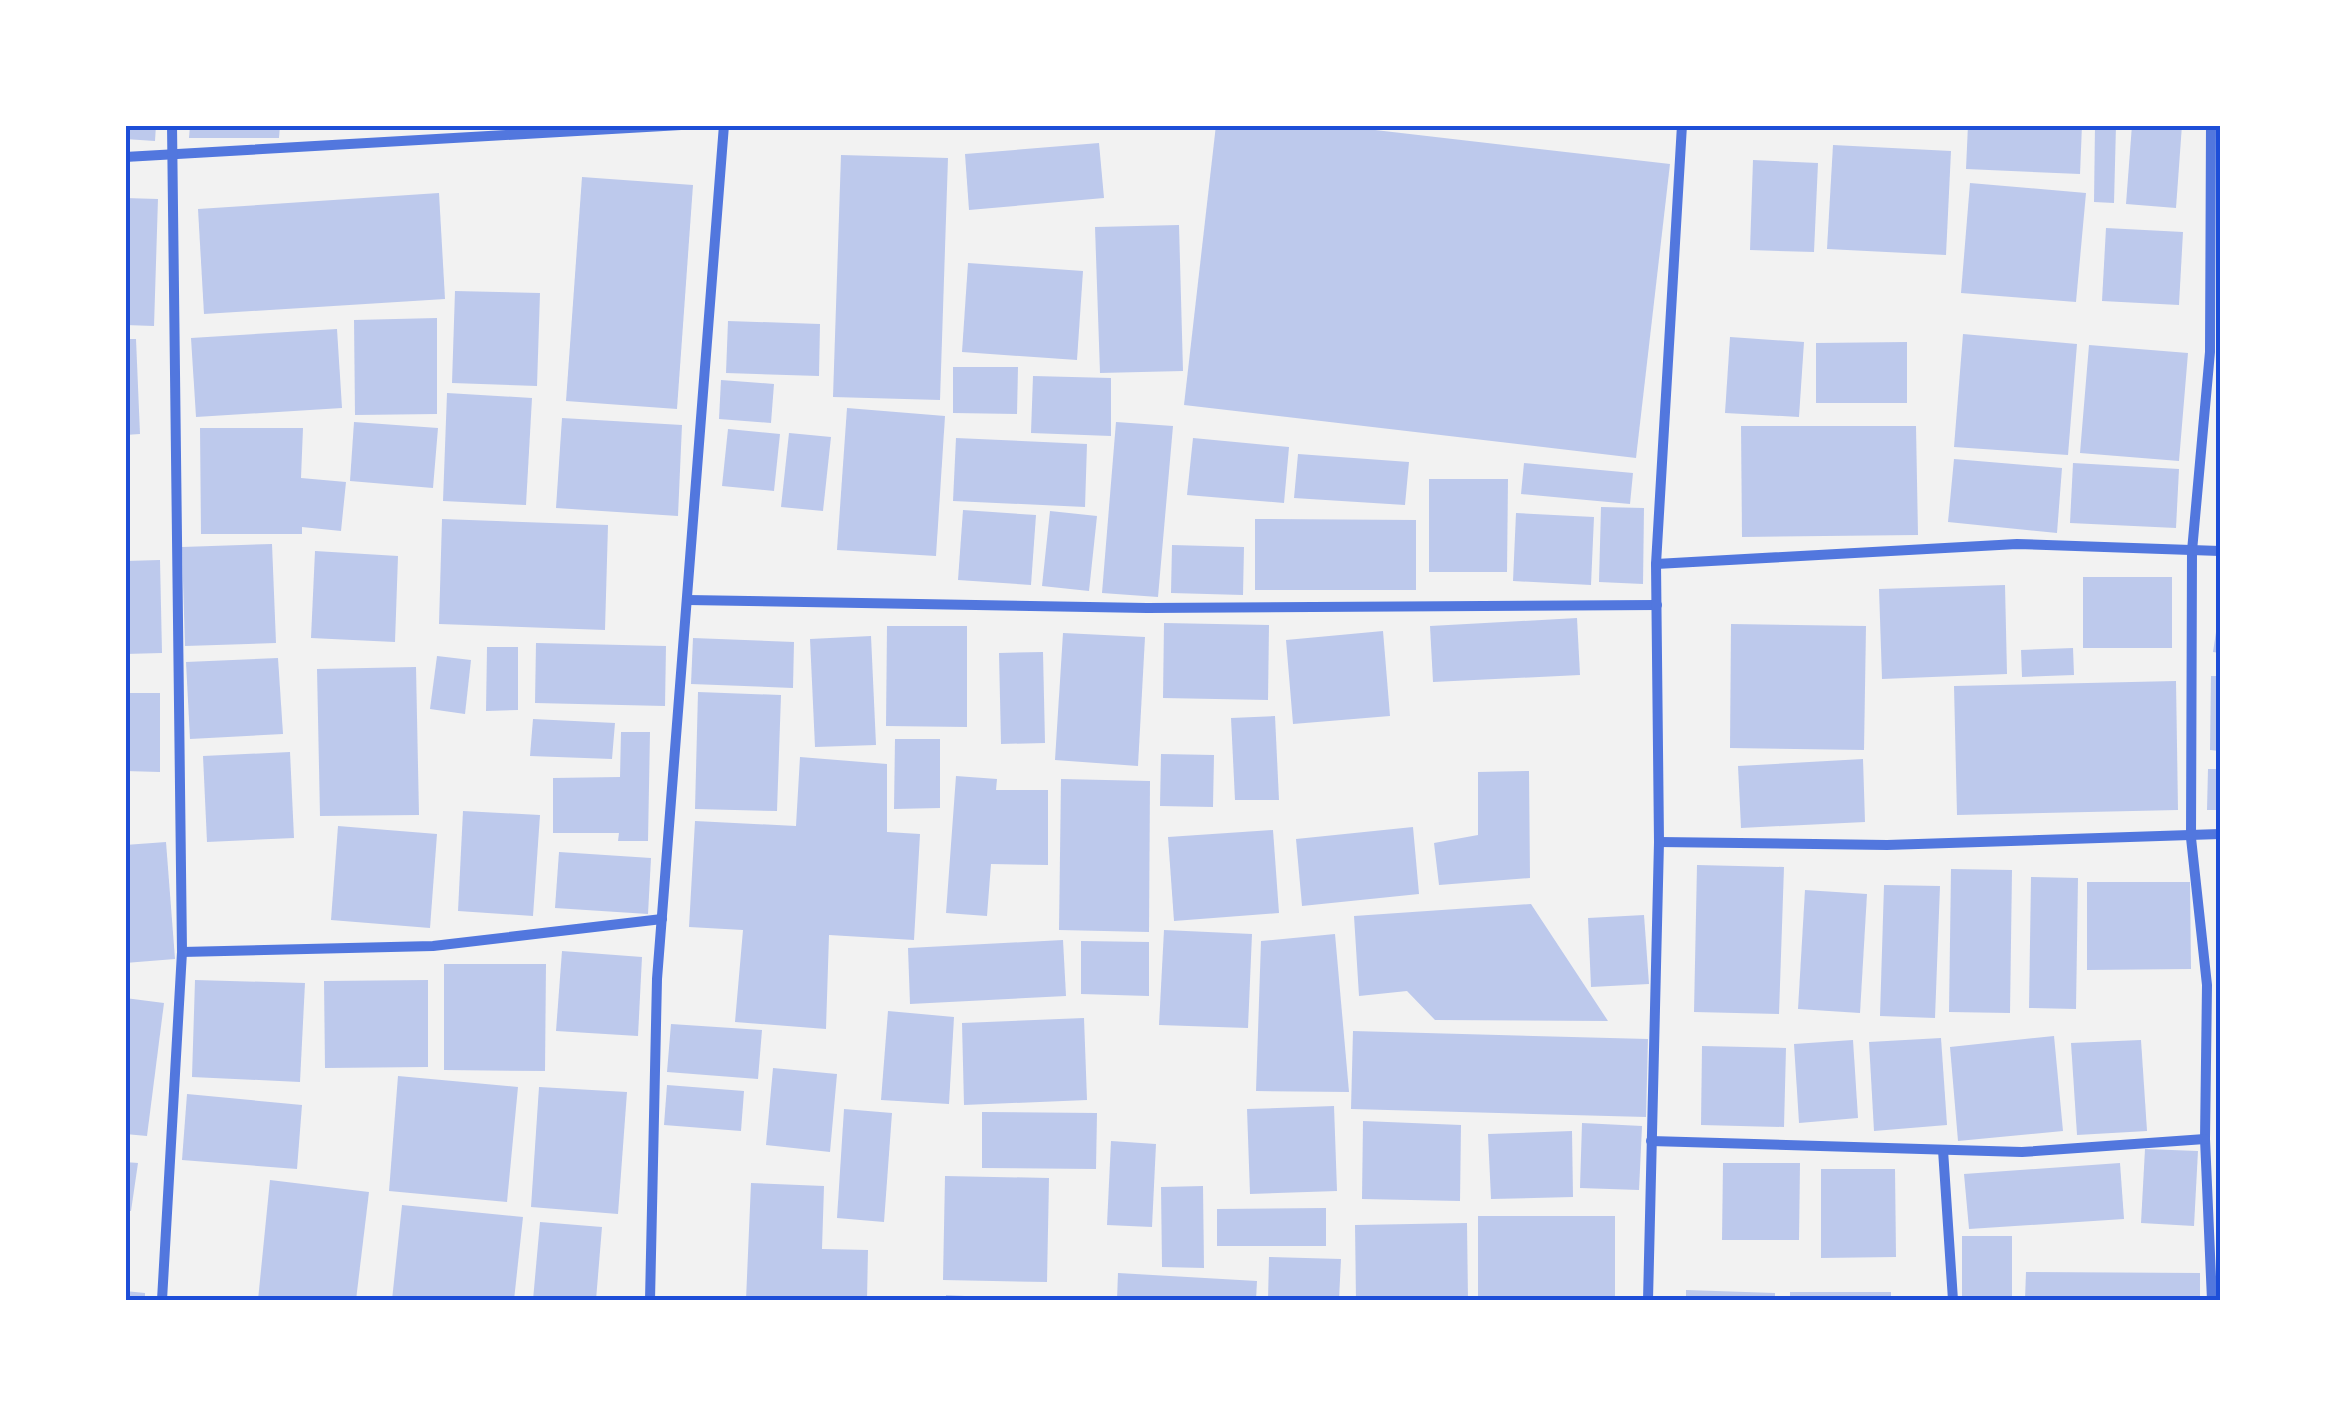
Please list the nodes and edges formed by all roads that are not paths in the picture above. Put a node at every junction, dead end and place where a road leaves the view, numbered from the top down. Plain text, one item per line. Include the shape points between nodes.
1 (172, 125) edge
2 (681, 125) edge
3 (724, 125) edge
4 (1682, 125) edge
5 (2211, 125) edge
6 (170, 154) junction
7 (125, 158) edge
8 (2220, 550) edge
9 (2192, 551) junction
10 (1656, 564) junction
11 (688, 600) junction
12 (1657, 606) junction
13 (2220, 834) edge
14 (2191, 838) junction
15 (1658, 842) junction
16 (662, 919) junction
17 (182, 952) junction
18 (2214, 1075) edge
19 (2205, 1139) junction
20 (1651, 1141) junction
21 (1943, 1150) junction
22 (162, 1300) edge
23 (650, 1300) edge
24 (1648, 1300) edge
25 (1953, 1300) edge
26 (2212, 1300) edge

1 - 6 street
2 - 6 street
3 - 11 street
4 - 10 street
5 - 9 street via 2210,352
6 - 7 street
6 - 17 street
8 - 9 street
9 - 10 street via 2017,544
9 - 14 street
10 - 12 street
11 - 12 street via 1147,608
11 - 16 street
12 - 15 street
13 - 14 street
14 - 15 street
14 - 18 street
15 - 20 street
16 - 17 street via 433,946
16 - 23 street
17 - 22 street
18 - 19 street
19 - 21 street via 2022,1152
19 - 26 street
20 - 21 street
20 - 24 street
21 - 25 street

